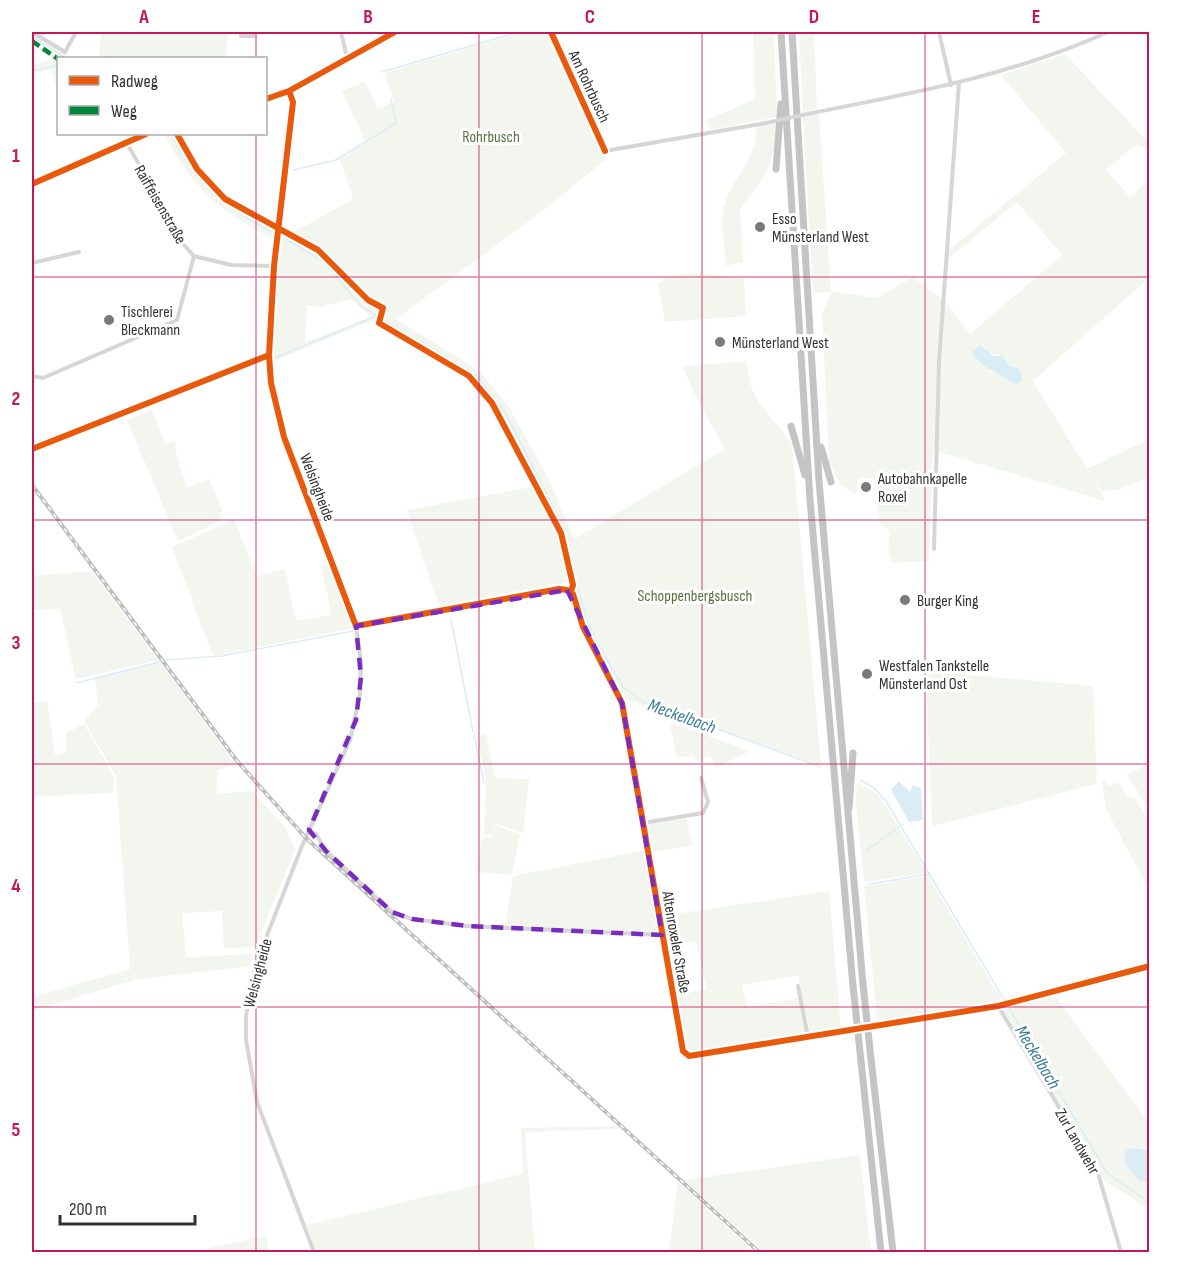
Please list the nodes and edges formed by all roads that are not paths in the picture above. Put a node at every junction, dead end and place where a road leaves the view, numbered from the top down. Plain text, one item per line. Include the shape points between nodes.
1 (32, 32) edge
2 (76, 32) edge
3 (241, 32) edge
4 (341, 32) edge
5 (395, 32) edge
6 (551, 32) edge
7 (781, 32) edge
8 (792, 32) edge
9 (939, 32) edge
10 (1108, 32) edge
11 (254, 36) dead end
12 (347, 58) junction
13 (783, 80) junction
14 (959, 84) junction
15 (951, 86) junction
16 (289, 91) junction
17 (267, 99) edge
18 (144, 135) edge
19 (126, 142) junction
20 (776, 169) dead end
21 (32, 184) edge
22 (80, 252) dead end
23 (194, 256) junction
24 (32, 263) edge
25 (274, 266) junction
26 (269, 355) junction
27 (32, 376) edge
28 (815, 418) junction
29 (792, 426) dead end
30 (32, 449) edge
31 (831, 482) dead end
32 (810, 500) junction
33 (934, 549) dead end
34 (356, 626) junction
35 (853, 753) dead end
36 (701, 778) dead end
37 (642, 823) junction
38 (848, 828) junction
39 (309, 830) junction
40 (662, 935) junction
41 (1149, 966) edge
42 (798, 986) dead end
43 (1000, 1005) junction
44 (808, 1037) junction
45 (314, 1252) edge
46 (881, 1252) edge
47 (893, 1252) edge
48 (1121, 1252) edge

1 - 2 street via 65,52
3 - 11 street via 241,36
4 - 12 street
5 - 12 street
6 - 15 street, Am Rohrbusch, bridge via 605,151
7 - 13 highway
8 - 28 highway
9 - 15 street
10 - 14 street, Am Rohrbusch via 1063,52
12 - 16 street
13 - 20 highway
13 - 32 highway
14 - 15 street, Am Rohrbusch
14 - 33 street via 939,362
16 - 17 street
16 - 25 street, Welsingheide via 293,102
18 - 19 street
19 - 21 street
19 - 23 street, Raiffeisenstraße via 177,237
22 - 24 street
23 - 25 street, Raiffeisenstraße via 231,265
23 - 27 street via 177,320 43,378
25 - 26 street, Welsingheide
26 - 30 street
26 - 34 street, Welsingheide via 277,414
28 - 31 highway
28 - 38 highway
29 - 32 highway
32 - 46 highway, bridge
34 - 37 street, Altenroxeler Straße via 560,589 570,591 588,637 622,703
34 - 39 street, Welsingheide via 361,677 356,720
35 - 38 highway
36 - 37 street via 708,802 703,813
37 - 40 street, Altenroxeler Straße
38 - 47 highway, bridge
39 - 40 street, Altenroxeler Straße via 392,912 411,918 466,926
39 - 45 street, Welsingheide via 255,966 246,1040 257,1102
40 - 44 street, Altenroxeler Straße via 682,1051 689,1056
41 - 43 street, Altenroxeler Straße
42 - 44 street
43 - 44 street, Altenroxeler Straße
43 - 48 street, Zur Landwehr via 1097,1170

